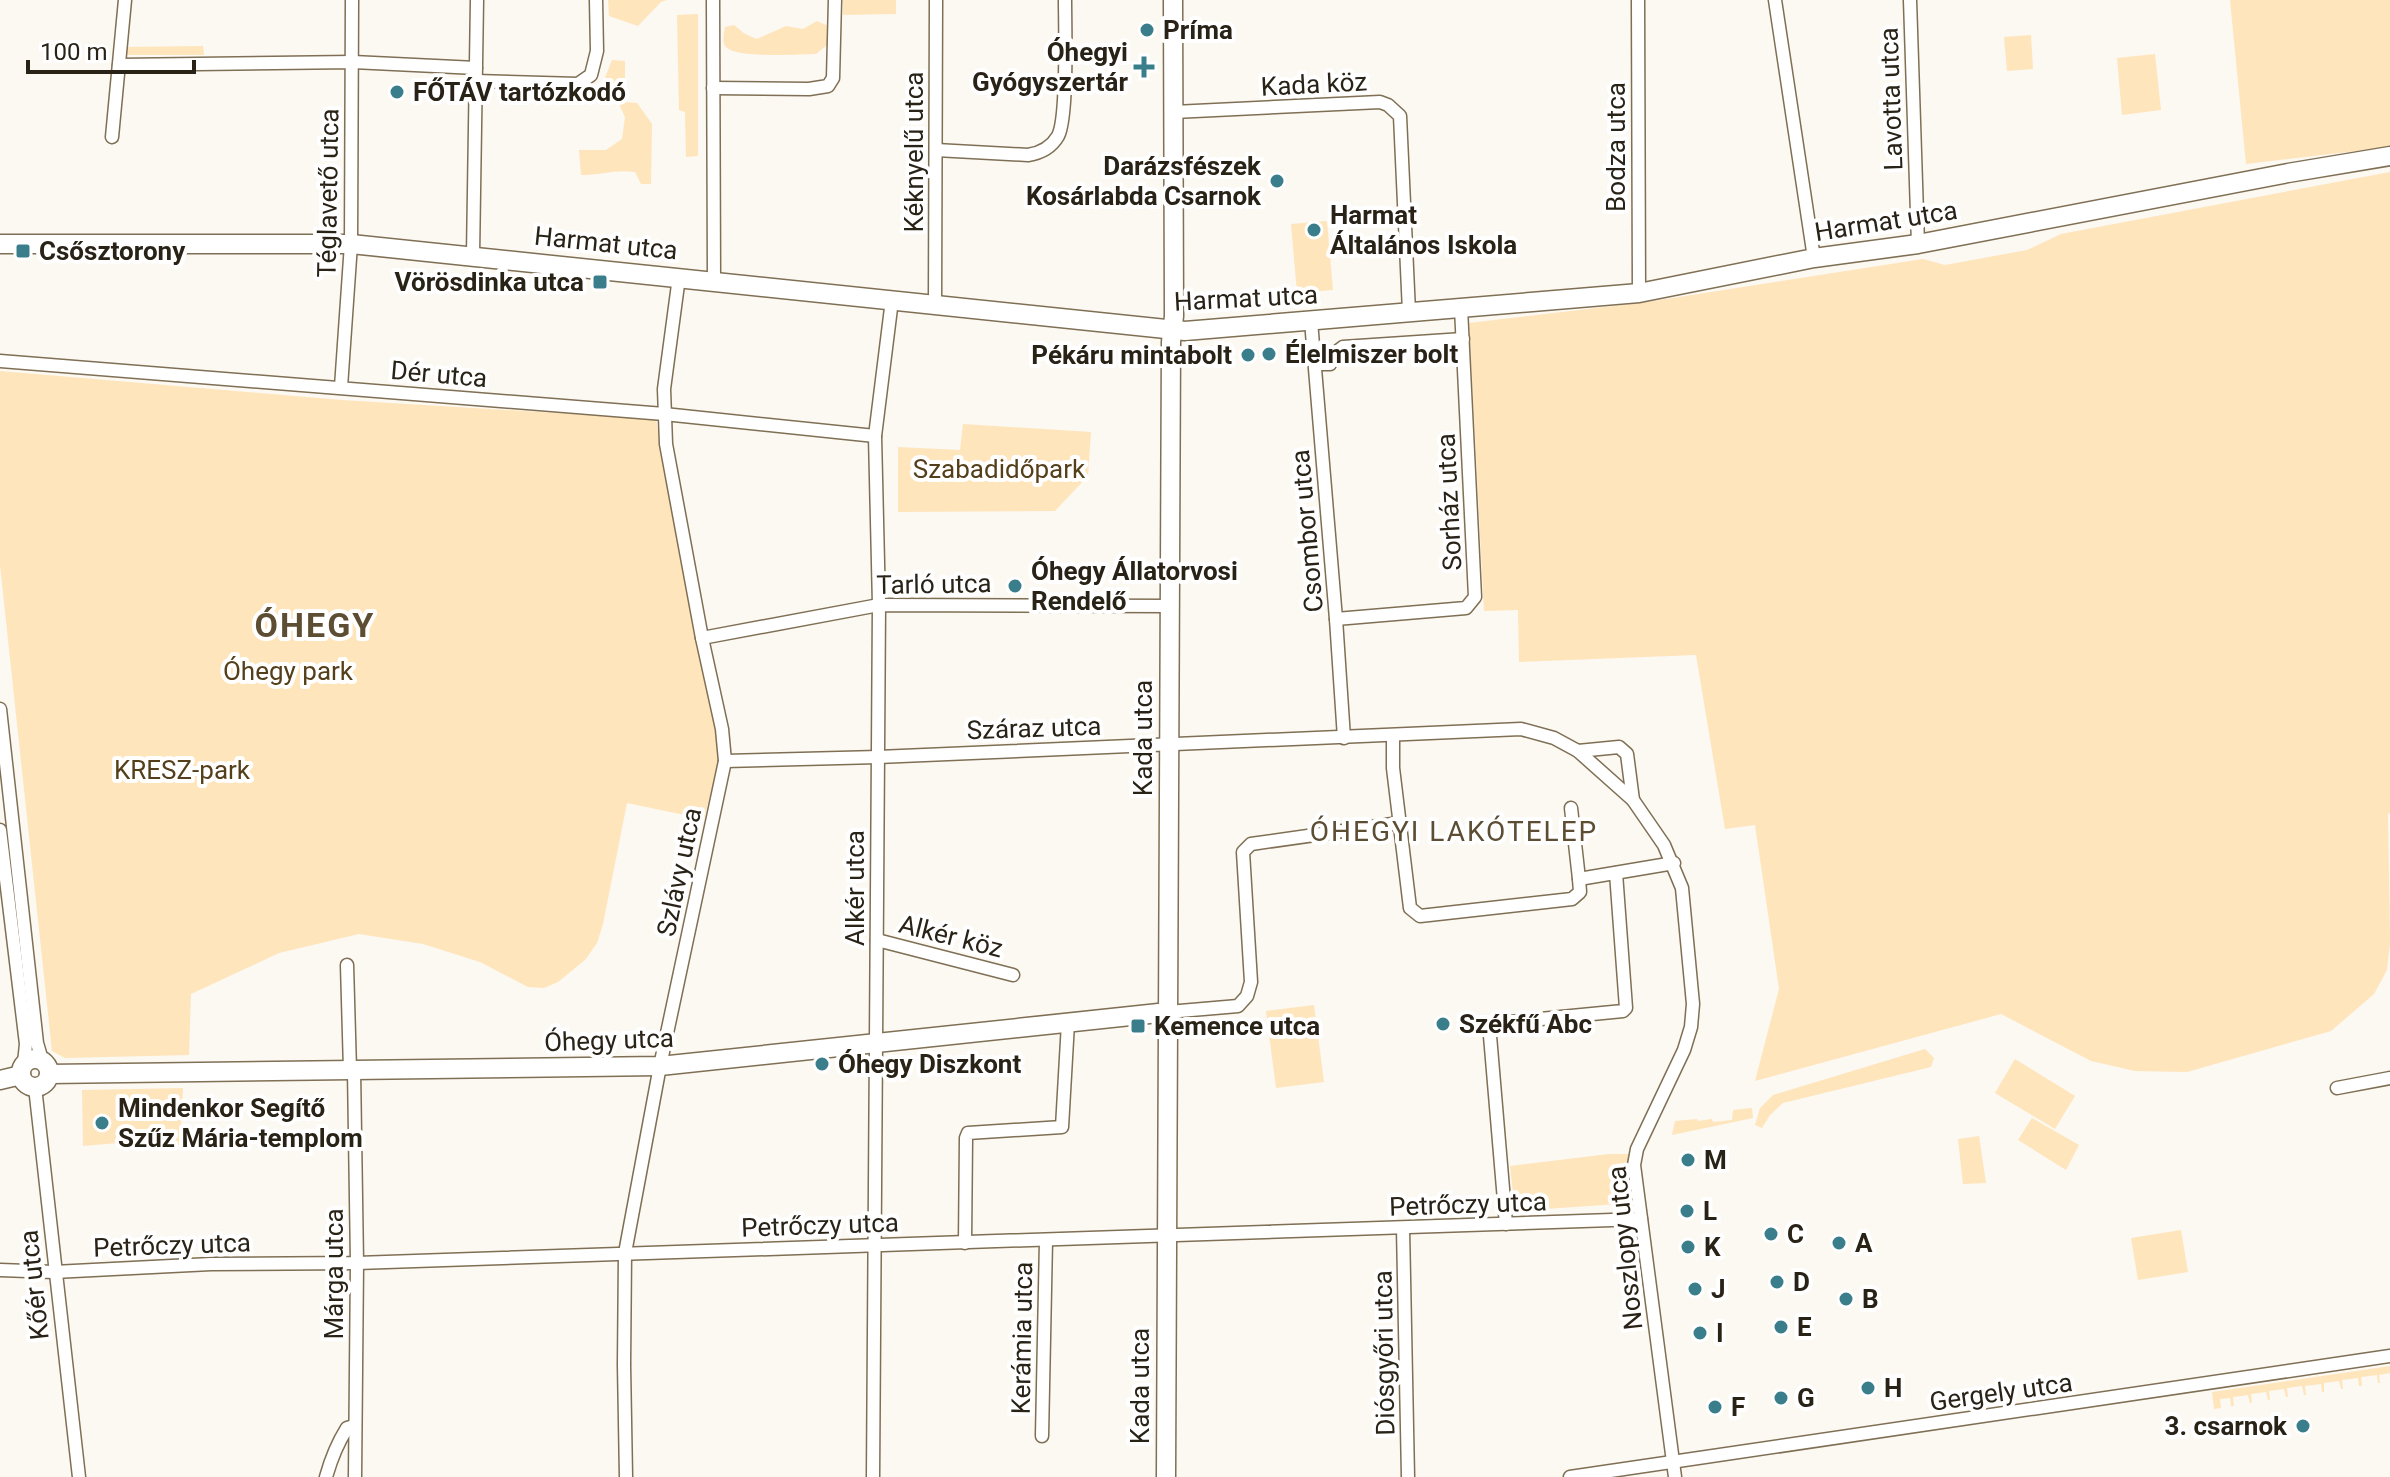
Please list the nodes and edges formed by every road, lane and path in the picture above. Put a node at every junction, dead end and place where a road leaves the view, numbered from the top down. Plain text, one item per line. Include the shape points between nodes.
1 (125, 0) edge
2 (352, 0) edge
3 (477, 0) edge
4 (596, 0) edge
5 (713, 0) edge
6 (835, 0) edge
7 (936, 0) edge
8 (1065, 0) edge
9 (1173, 0) edge
10 (1638, 0) edge
11 (1775, 0) edge
12 (1910, 0) edge
13 (353, 62) junction
14 (119, 65) junction
15 (476, 74) junction
16 (713, 88) junction
17 (1174, 112) junction
18 (112, 137) dead end
19 (936, 150) junction
20 (2390, 156) edge
21 (0, 244) edge
22 (351, 244) junction
23 (1918, 244) junction
24 (473, 255) junction
25 (1814, 258) junction
26 (679, 277) junction
27 (714, 282) junction
28 (1639, 293) junction
29 (892, 300) junction
30 (935, 305) junction
31 (1461, 308) junction
32 (1409, 312) junction
33 (1311, 321) junction
34 (1172, 329) junction
35 (1463, 339) junction
36 (0, 361) edge
37 (1315, 364) junction
38 (341, 387) junction
39 (664, 414) junction
40 (875, 436) junction
41 (879, 605) junction
42 (1170, 606) junction
43 (1336, 619) junction
44 (702, 638) junction
45 (0, 709) edge
46 (1393, 736) junction
47 (1344, 738) junction
48 (1169, 745) junction
49 (1578, 751) junction
50 (878, 757) junction
51 (725, 761) junction
52 (1633, 800) junction
53 (1571, 808) dead end
54 (1399, 823) junction
55 (0, 830) edge
56 (1674, 863) junction
57 (1616, 873) junction
58 (1579, 879) junction
59 (877, 940) junction
60 (347, 965) dead end
61 (1013, 975) dead end
62 (1168, 1012) junction
63 (1068, 1023) junction
64 (876, 1043) junction
65 (660, 1066) junction
66 (352, 1070) junction
67 (34, 1072) junction
68 (2390, 1078) edge
69 (0, 1080) edge
70 (2337, 1088) dead end
71 (1641, 1219) junction
72 (1506, 1224) junction
73 (1403, 1228) junction
74 (1167, 1235) junction
75 (1046, 1240) junction
76 (965, 1243) junction
77 (876, 1246) junction
78 (625, 1253) junction
79 (357, 1263) junction
80 (0, 1270) edge
81 (54, 1272) junction
82 (2390, 1356) edge
83 (354, 1426) junction
84 (1042, 1436) dead end
85 (1673, 1462) junction
86 (79, 1477) edge
87 (326, 1477) edge
88 (355, 1477) edge
89 (626, 1477) edge
90 (873, 1477) edge
91 (1166, 1477) edge
92 (1408, 1477) edge
93 (1570, 1477) edge
94 (1675, 1477) edge

1 - 14 street
2 - 13 street, Téglavető utca
3 - 15 street
4 - 15 street via 597,51 591,75 578,84
5 - 16 street
6 - 16 street via 833,78 828,86
7 - 19 street, Kéknyelű utca
8 - 19 street via 1062,126 1052,145 1028,155
9 - 17 street, Kada utca
10 - 28 street, Bodza utca
11 - 25 street
12 - 23 street, Lavotta utca
13 - 14 street
13 - 15 street
13 - 22 street, Téglavető utca
14 - 18 street
15 - 24 street
16 - 27 street
17 - 32 street, Kada köz via 1380,102 1396,110
17 - 34 street, Kada utca
19 - 30 street, Kéknyelű utca
20 - 23 street, Harmat utca
21 - 22 street, Harmat utca
22 - 24 street, Harmat utca
22 - 38 street, Téglavető utca
23 - 25 street, Harmat utca
24 - 26 street, Harmat utca
25 - 28 street, Harmat utca
26 - 27 street, Harmat utca
26 - 39 street, Szlávy utca
27 - 29 street, Harmat utca
28 - 31 street, Harmat utca
29 - 30 street, Harmat utca
29 - 40 street, Alkér utca
30 - 34 street, Harmat utca
31 - 32 street, Harmat utca
31 - 35 street, Sorház utca
32 - 33 street, Harmat utca
33 - 34 street, Harmat utca
33 - 37 street, Csombor utca
34 - 42 street, Kada utca
35 - 37 street via 1343,347 1330,364
35 - 43 street, Sorház utca via 1475,597 1466,608
36 - 38 street, Dér utca
37 - 43 street, Csombor utca
38 - 39 street, Dér utca
39 - 40 street, Dér utca
39 - 44 street, Szlávy utca
40 - 41 street, Alkér utca
41 - 42 street, Tarló utca
41 - 44 street, Tarló utca
41 - 50 street, Alkér utca
42 - 48 street, Kada utca
43 - 47 street, Csombor utca
44 - 51 street, Szlávy utca
45 - 67 street, Kőér utca via 37,1043
46 - 47 street, Noszlopy utca
46 - 49 street, Noszlopy utca via 1521,729
46 - 54 street
47 - 48 street, Száraz utca
48 - 50 street, Száraz utca
48 - 62 street, Kada utca
49 - 52 street, Noszlopy utca
49 - 52 street, Noszlopy utca via 1619,747 1627,754
50 - 51 street, Száraz utca
50 - 59 street, Alkér utca
51 - 65 street, Szlávy utca
52 - 56 street, Noszlopy utca
53 - 58 street
54 - 58 street via 1410,908 1420,916 1572,899 1580,892
54 - 62 street via 1251,844 1243,852 1251,982 1247,996 1238,1006
55 - 67 street, Kőér utca via 26,1044
56 - 57 street
56 - 71 street, Noszlopy utca via 1682,888 1691,1027 1637,1149
57 - 58 street
57 - 72 street via 1626,1008 1489,1024
59 - 61 street, Alkér köz
59 - 64 street, Alkér utca
60 - 66 street, Márga utca
62 - 63 street, Óhegy utca
62 - 74 street, Kada utca
63 - 64 street, Óhegy utca
63 - 76 street via 1062,1127 968,1133
64 - 65 street, Óhegy utca
64 - 77 street, Alkér utca
65 - 66 street, Óhegy utca
65 - 78 street, Szlávy utca
66 - 67 street, Óhegy utca
66 - 79 street, Márga utca
67 - 69 street, Óhegy utca
67 - 81 street, Kőér utca
68 - 70 street
71 - 72 street, Petrőczy utca
71 - 85 street, Noszlopy utca
72 - 73 street, Petrőczy utca
73 - 74 street, Petrőczy utca
73 - 92 street, Diósgyőri utca
74 - 75 street, Petrőczy utca
74 - 91 street, Kada utca
75 - 76 street, Petrőczy utca
75 - 84 street, Kerámia utca
76 - 77 street, Petrőczy utca
77 - 78 street, Petrőczy utca
77 - 90 street, Alkér utca
78 - 79 street, Petrőczy utca
78 - 89 street, Szlávy utca
79 - 81 street, Petrőczy utca
79 - 83 street, Márga utca
80 - 81 street, Petrőczy utca
81 - 86 street, Kőér utca
82 - 85 street, Gergely utca
83 - 87 street via 341,1438
83 - 88 street, Márga utca
85 - 93 street, Gergely utca
85 - 94 street, Noszlopy utca

